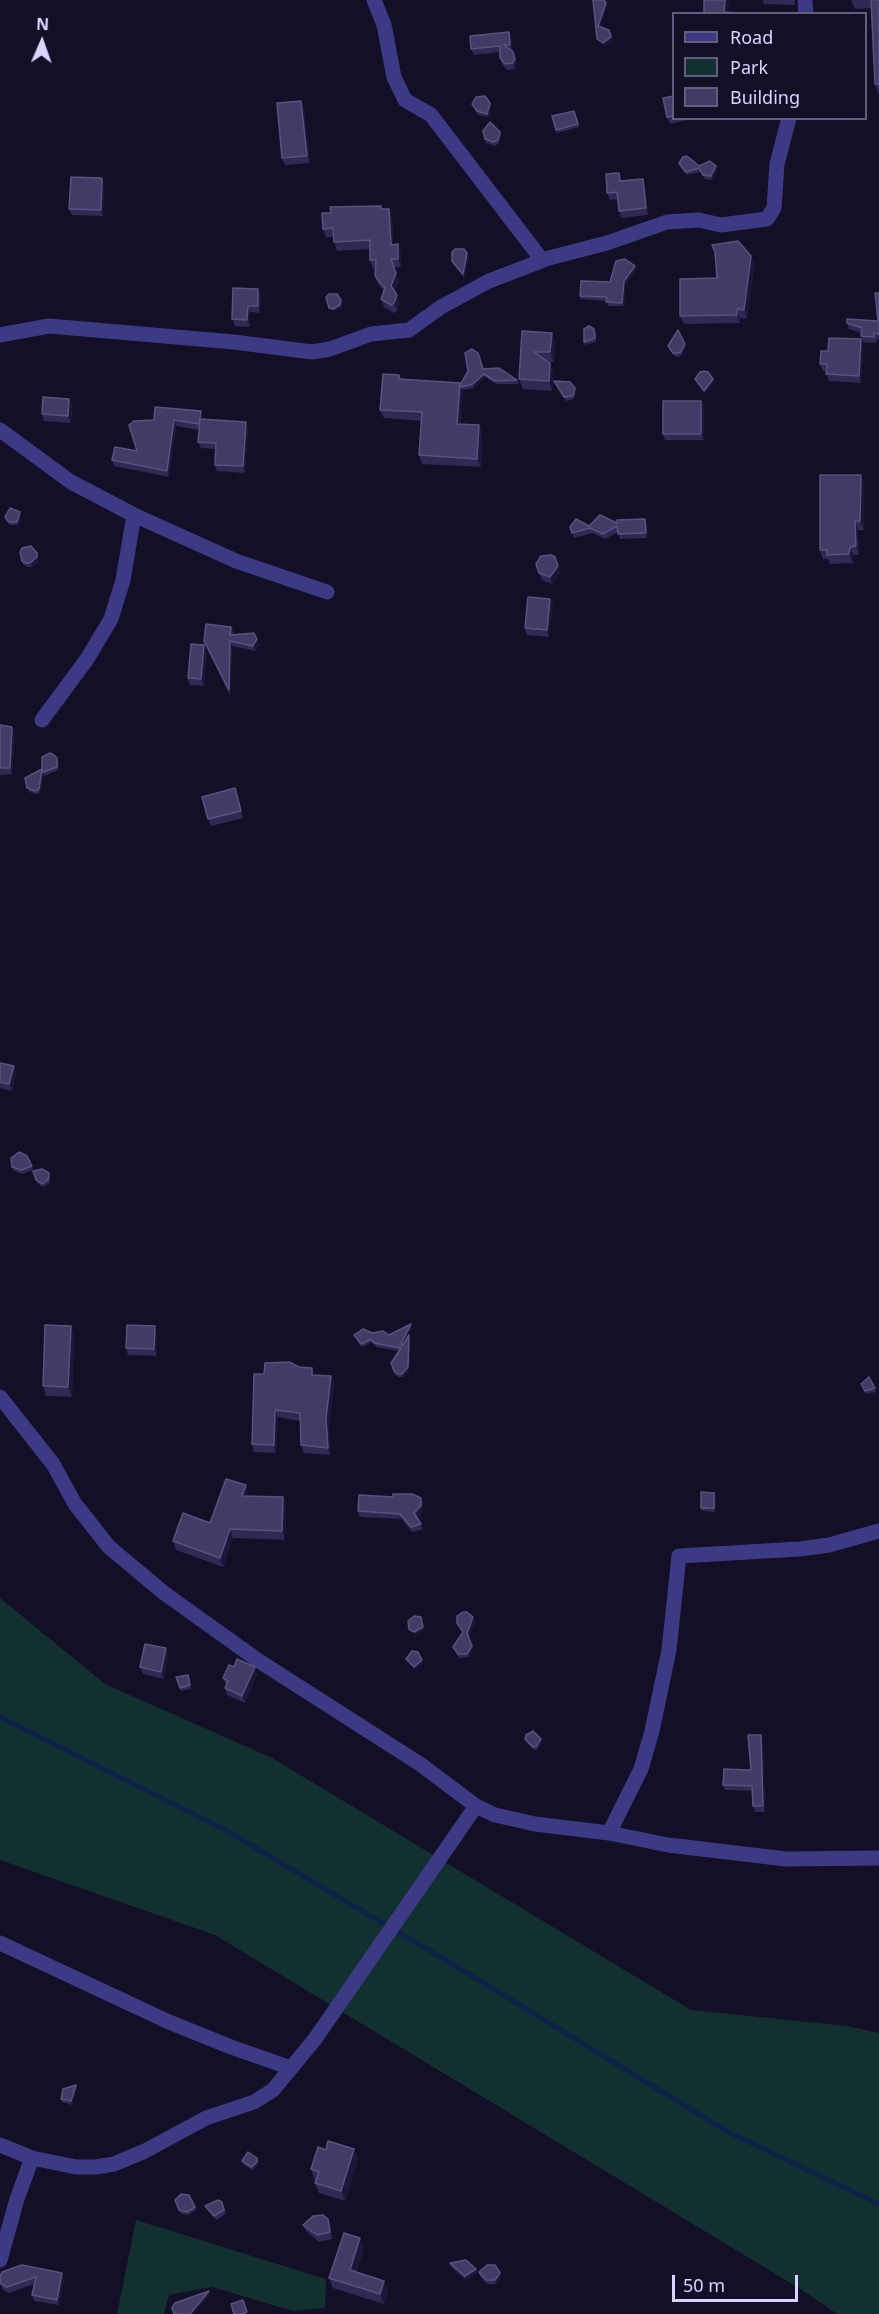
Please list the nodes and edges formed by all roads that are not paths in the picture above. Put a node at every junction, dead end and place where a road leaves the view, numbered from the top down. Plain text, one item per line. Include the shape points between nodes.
1 (374, 0) edge
2 (788, 120) edge
3 (542, 261) junction
4 (0, 336) edge
5 (0, 430) edge
6 (134, 515) junction
7 (327, 592) dead end
8 (42, 720) dead end
9 (0, 1397) edge
10 (879, 1531) edge
11 (476, 1806) junction
12 (609, 1833) junction
13 (879, 1858) edge
14 (0, 1943) edge
15 (291, 2068) junction
16 (0, 2145) edge
17 (32, 2158) junction
18 (0, 2260) edge

1 - 3 street via 384,25 394,77 405,100 431,115
2 - 3 street via 777,164 773,214 767,219 721,225 699,220 667,222
3 - 4 street via 489,281 409,330 371,334 312,352 49,326
5 - 6 street via 71,482
6 - 7 street via 236,561
6 - 8 street via 123,580 111,619
9 - 11 street via 53,1464 75,1504 108,1547 259,1661 420,1764
10 - 12 street via 800,1549 679,1557 669,1650 652,1731 641,1769
11 - 12 street via 495,1815 535,1824
11 - 15 street
12 - 13 street via 668,1845 786,1859
14 - 15 street via 169,2022
15 - 17 street via 273,2090 254,2102 206,2118 114,2164 76,2167
16 - 17 street
17 - 18 street

